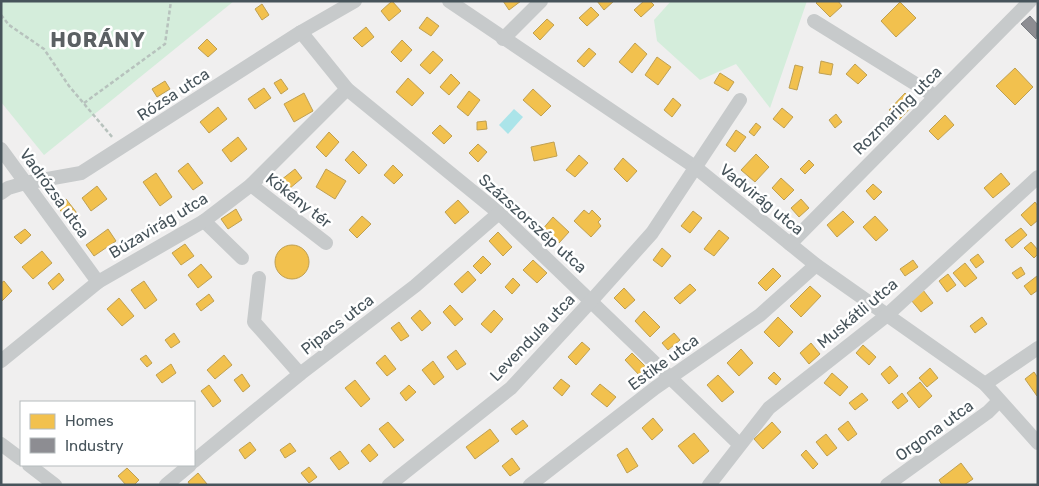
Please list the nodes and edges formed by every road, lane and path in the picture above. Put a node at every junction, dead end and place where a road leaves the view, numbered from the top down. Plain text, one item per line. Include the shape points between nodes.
1 (170, 1) edge
2 (355, 1) edge
3 (449, 1) edge
4 (541, 1) edge
5 (1030, 1) edge
6 (1, 15) edge
7 (814, 22) dead end
8 (302, 32) junction
9 (503, 39) junction
10 (347, 89) junction
11 (935, 96) junction
12 (740, 100) dead end
13 (84, 103) junction
14 (122, 148) junction
15 (1, 149) edge
16 (695, 167) junction
17 (1038, 177) edge
18 (25, 183) junction
19 (251, 185) junction
20 (1, 193) edge
21 (499, 213) junction
22 (204, 221) junction
23 (326, 243) dead end
24 (790, 244) junction
25 (242, 258) dead end
26 (816, 265) junction
27 (259, 278) dead end
28 (98, 282) junction
29 (592, 300) junction
30 (886, 316) junction
31 (1038, 348) edge
32 (1, 361) edge
33 (300, 374) junction
34 (670, 377) junction
35 (985, 384) junction
36 (999, 401) junction
37 (1038, 443) edge
38 (1, 444) edge
39 (739, 444) junction
40 (20, 458) edge
41 (195, 460) edge
42 (30, 466) edge
43 (189, 466) edge
44 (55, 485) edge
45 (166, 485) edge
46 (389, 485) edge
47 (530, 485) edge
48 (710, 485) edge
49 (888, 485) edge

1 - 13 path via 165,44
2 - 8 street, Rózsa utca
3 - 9 street, Vadvirág utca
4 - 9 street
5 - 11 street, Rozmaring utca
6 - 13 path via 9,25 44,49
7 - 11 street
8 - 10 street, Százszorszép utca
8 - 14 street, Rózsa utca
9 - 16 street, Vadvirág utca
10 - 19 street, Búzavirág utca
10 - 21 street, Százszorszép utca
11 - 24 street, Rozmaring utca
12 - 16 street, Levendula utca
13 - 14 path
14 - 18 street, Rózsa utca via 81,173
15 - 18 street, Vadrózsa utca
16 - 24 street, Vadvirág utca
16 - 29 street, Levendula utca via 652,233
17 - 30 street, Muskátli utca
18 - 20 street, Rózsa utca
18 - 28 street, Vadrózsa utca
19 - 22 street, Búzavirág utca
19 - 23 street, Kökény tér
21 - 29 street, Százszorszép utca
21 - 33 street, Pipacs utca via 415,286
22 - 25 street
22 - 28 street, Búzavirág utca
24 - 26 street, Vadvirág utca
26 - 30 street, Vadvirág utca
26 - 34 street, Estike utca via 760,315
27 - 33 street via 254,322
28 - 32 street, Búzavirág utca
29 - 34 street, Százszorszép utca
29 - 46 street, Levendula utca via 511,388
30 - 35 street, Vadvirág utca
30 - 39 street, Muskátli utca via 769,408
31 - 35 street, Orgona utca
33 - 41 street, Pipacs utca
34 - 39 street, Százszorszép utca
34 - 47 street, Estike utca
35 - 36 street, Vadvirág utca
36 - 37 street, Vadvirág utca
36 - 49 street, Orgona utca
38 - 40 street
39 - 48 street, Muskátli utca
42 - 44 street
43 - 45 street

